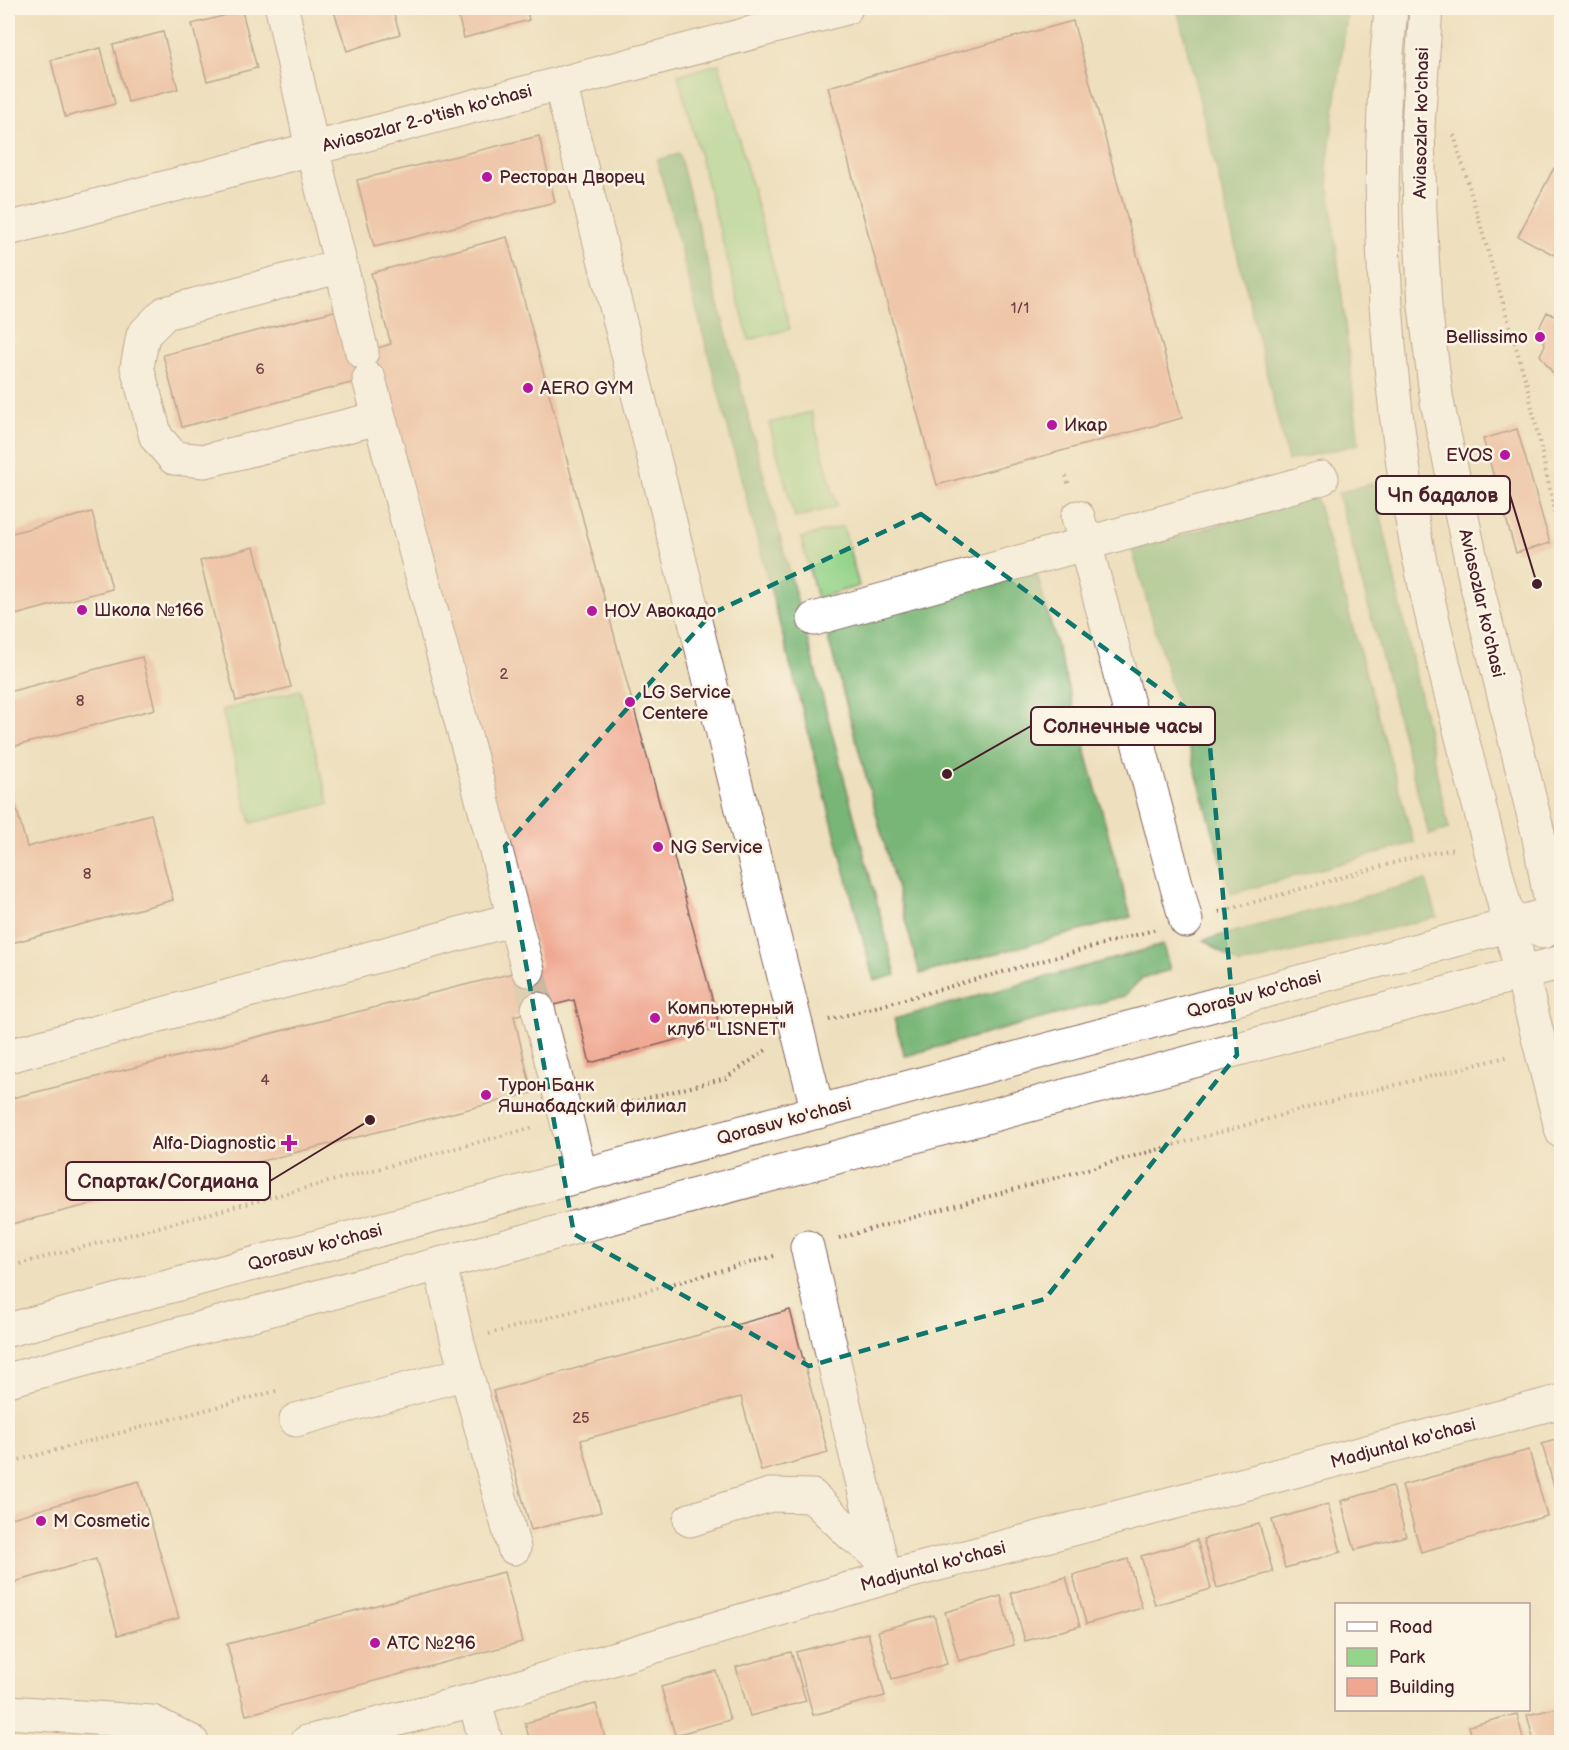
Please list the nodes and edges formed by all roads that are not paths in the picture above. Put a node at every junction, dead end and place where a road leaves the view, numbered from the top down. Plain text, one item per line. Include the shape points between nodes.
1 (282, 8) edge
2 (846, 8) edge
3 (1391, 8) edge
4 (1426, 8) edge
5 (560, 83) junction
6 (312, 148) junction
7 (8, 229) edge
8 (341, 266) junction
9 (380, 418) junction
10 (1322, 478) dead end
11 (1081, 530) junction
12 (814, 619) dead end
13 (1557, 913) edge
14 (514, 919) junction
15 (1186, 921) dead end
16 (1508, 926) junction
17 (1562, 962) edge
18 (528, 970) tunnel mouth
19 (1521, 973) junction
20 (538, 1009) tunnel mouth
21 (8, 1056) edge
22 (818, 1112) junction
23 (1562, 1132) edge
24 (581, 1176) junction
25 (807, 1247) dead end
26 (440, 1264) junction
27 (8, 1330) edge
28 (466, 1373) junction
29 (8, 1380) edge
30 (1562, 1401) edge
31 (296, 1420) dead end
32 (690, 1520) dead end
33 (514, 1548) dead end
34 (883, 1567) junction
35 (474, 1700) junction
36 (8, 1712) edge
37 (192, 1743) edge
38 (307, 1743) edge
39 (486, 1743) edge

1 - 6 main road
2 - 5 main road, Aviasozlar 2-o'tish ko'chasi
3 - 16 main road, Aviasozlar ko'chasi via 1383,232 1397,423 1427,597
4 - 13 main road, Aviasozlar ko'chasi via 1418,126 1420,213 1425,307 1437,402 1476,582
5 - 6 main road, Aviasozlar 2-o'tish ko'chasi
5 - 22 main road
6 - 7 main road, Aviasozlar 2-o'tish ko'chasi
6 - 8 main road
8 - 9 main road
8 - 9 main road via 165,313 142,335 140,377 156,437 174,458 205,461
9 - 14 main road
10 - 11 main road
11 - 12 main road
11 - 15 main road
13 - 16 main road, Qorasuv ko'chasi
13 - 19 main road
14 - 18 main road
14 - 21 main road
16 - 19 main road, Aviasozlar ko'chasi
16 - 22 main road, Qorasuv ko'chasi
17 - 19 main road
19 - 23 main road, Aviasozlar ko'chasi
19 - 26 main road
20 - 24 main road
22 - 24 main road, Qorasuv ko'chasi
24 - 27 main road, Qorasuv ko'chasi
25 - 34 main road
26 - 28 main road
26 - 29 main road
28 - 31 main road
28 - 33 main road
30 - 34 main road, Madjuntal ko'chasi
32 - 34 main road via 770,1495 812,1496
34 - 35 main road, Madjuntal ko'chasi
35 - 38 main road, Madjuntal ko'chasi
35 - 39 main road
36 - 37 main road via 152,1722

